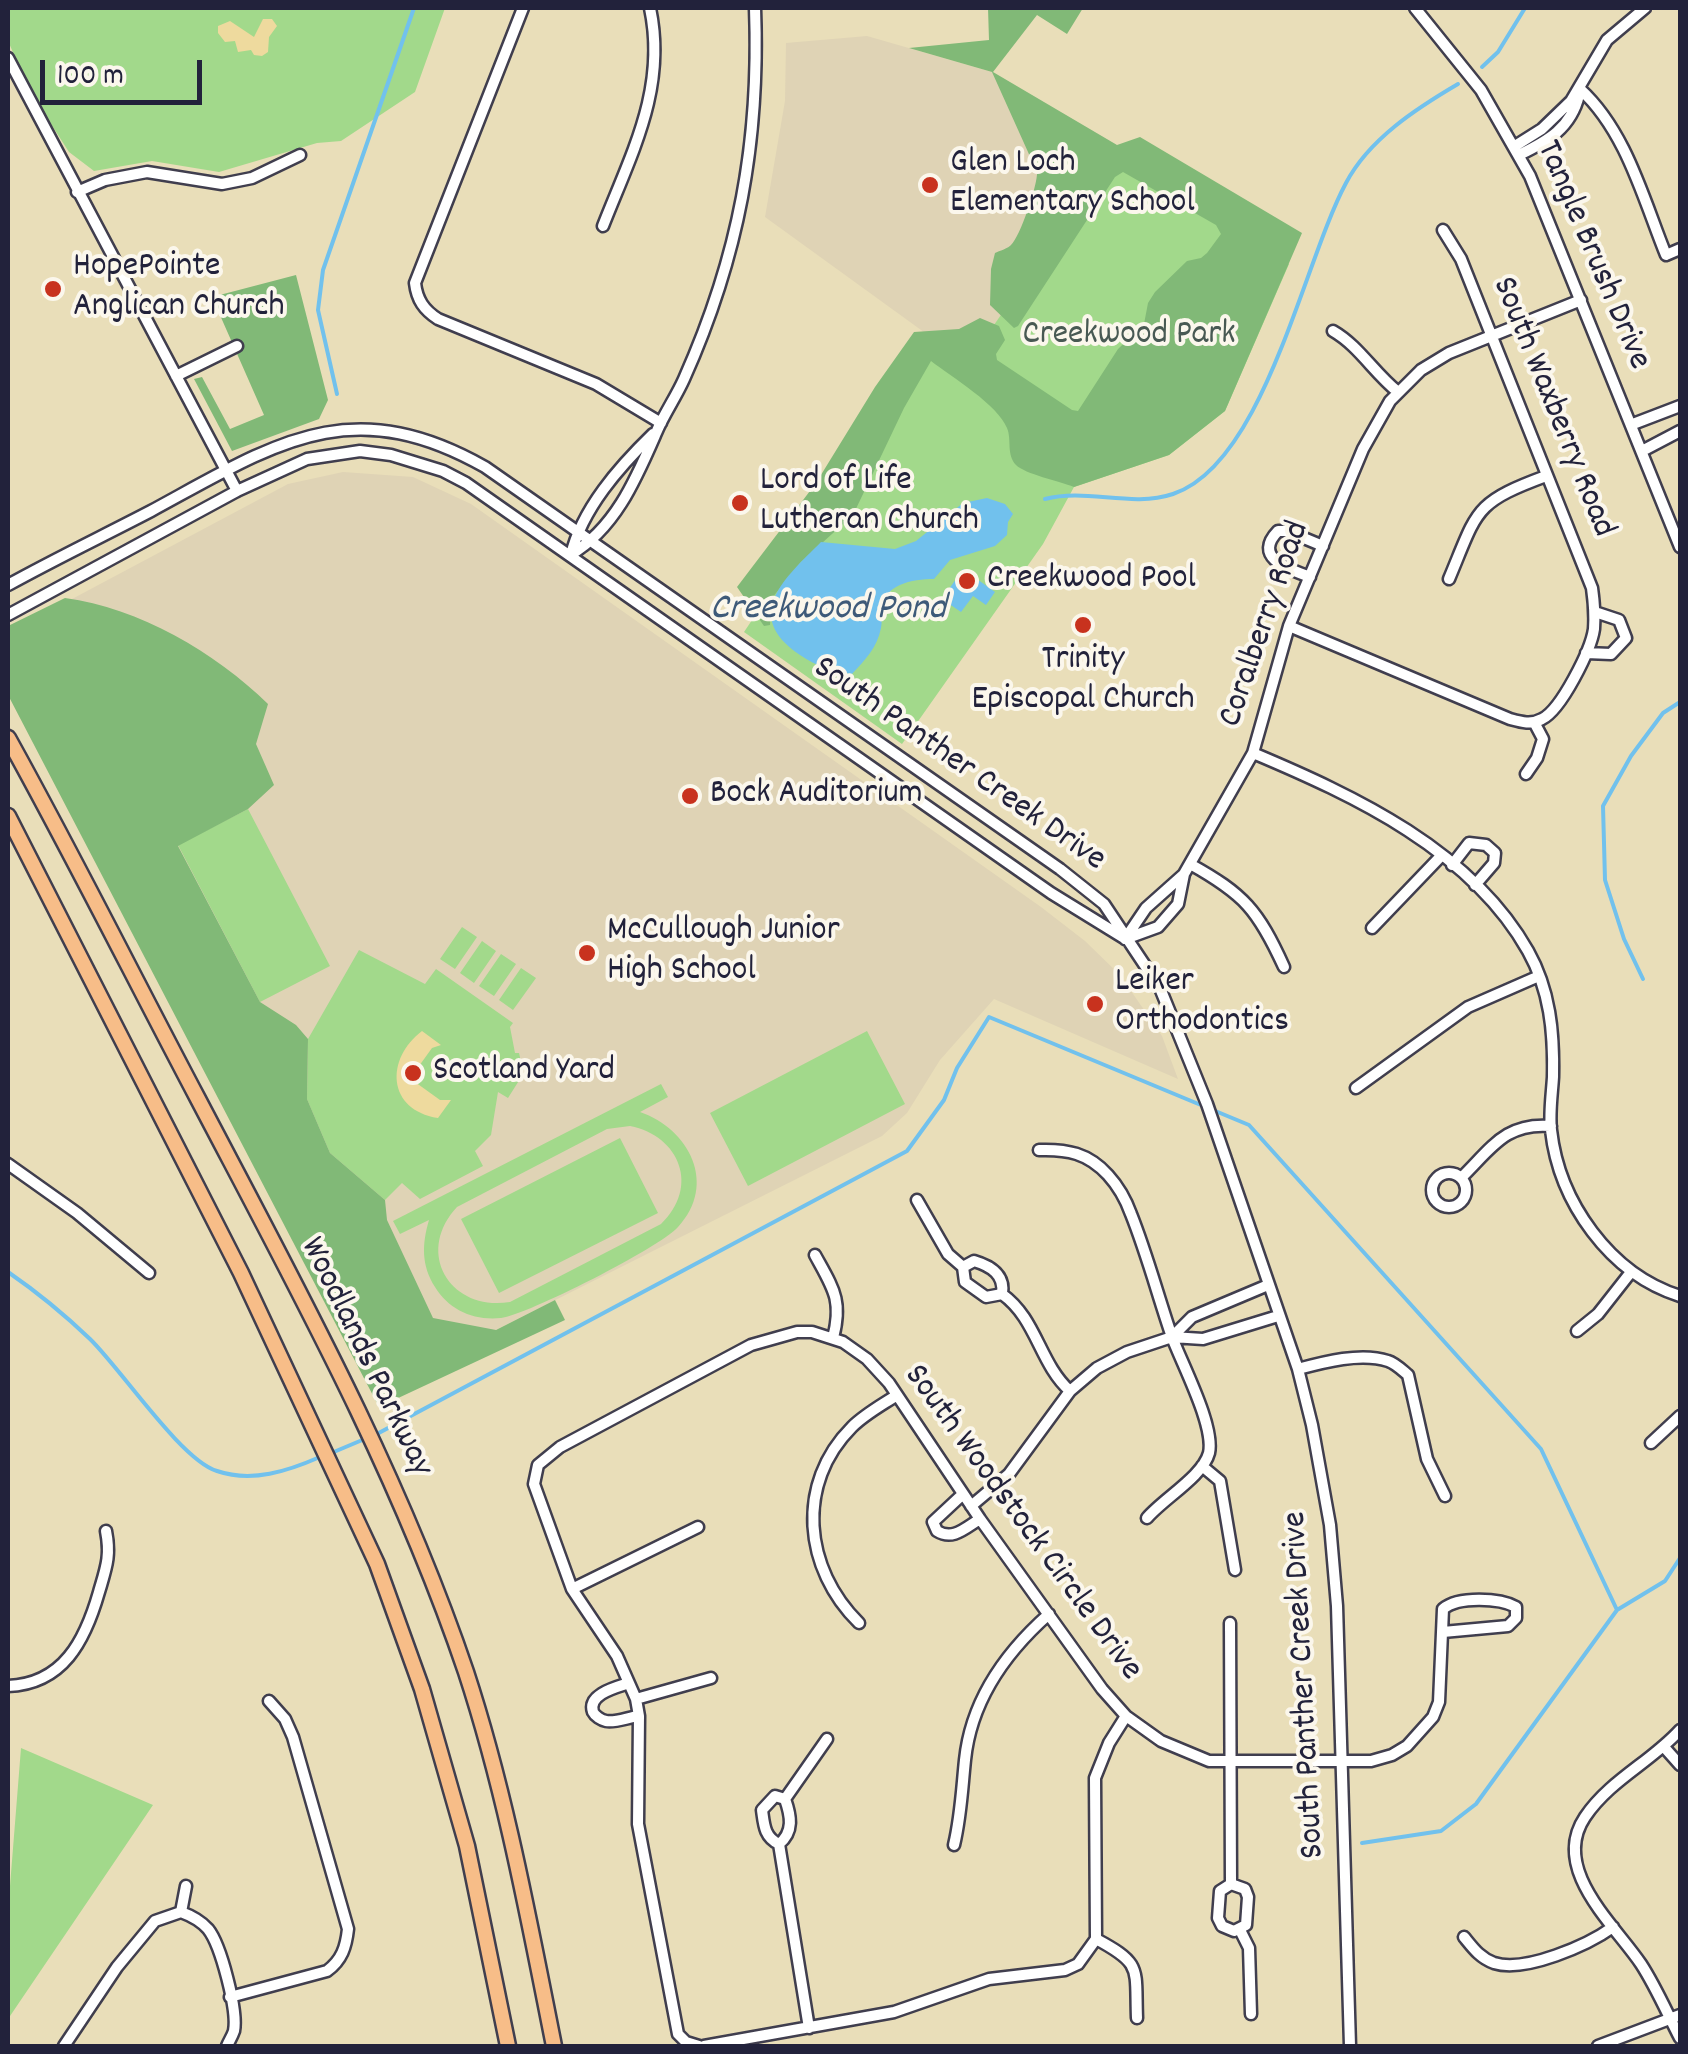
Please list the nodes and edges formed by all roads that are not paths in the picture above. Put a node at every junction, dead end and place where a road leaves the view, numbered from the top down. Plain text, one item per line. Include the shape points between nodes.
1 (523, 8) edge
2 (650, 8) edge
3 (755, 8) edge
4 (1415, 8) edge
5 (1646, 8) edge
6 (8, 58) edge
7 (1580, 89) junction
8 (1517, 151) junction
9 (300, 155) dead end
10 (78, 192) junction
11 (604, 226) dead end
12 (1443, 230) dead end
13 (1680, 249) edge
14 (1581, 300) junction
15 (1333, 331) dead end
16 (1493, 336) junction
17 (237, 346) dead end
18 (176, 376) junction
19 (1398, 392) junction
20 (1680, 406) edge
21 (1632, 424) junction
22 (659, 427) junction
23 (1680, 430) edge
24 (1642, 450) junction
25 (226, 469) junction
26 (1546, 476) junction
27 (237, 490) junction
28 (576, 531) junction
29 (592, 543) junction
30 (1322, 546) junction
31 (1680, 547) edge
32 (570, 555) junction
33 (1310, 577) junction
34 (1448, 580) dead end
35 (8, 585) edge
36 (1595, 612) junction
37 (8, 615) edge
38 (1289, 626) junction
39 (1586, 654) junction
40 (1534, 722) junction
41 (8, 738) edge
42 (1254, 753) junction
43 (1526, 774) dead end
44 (8, 816) edge
45 (1441, 856) junction
46 (1452, 865) junction
47 (1187, 869) junction
48 (1474, 885) junction
49 (1372, 928) dead end
50 (1125, 938) junction
51 (1284, 966) dead end
52 (1539, 976) junction
53 (1356, 1088) dead end
54 (1551, 1126) junction
55 (1039, 1150) dead end
56 (8, 1164) edge
57 (1460, 1178) dead end
58 (917, 1200) dead end
59 (815, 1255) dead end
60 (962, 1267) junction
61 (1631, 1272) junction
62 (149, 1273) dead end
63 (1268, 1285) junction
64 (1002, 1294) junction
65 (1680, 1296) edge
66 (1278, 1316) junction
67 (1576, 1331) dead end
68 (1172, 1337) junction
69 (832, 1338) junction
70 (1298, 1369) junction
71 (1070, 1391) junction
72 (897, 1394) junction
73 (1680, 1416) edge
74 (1651, 1443) dead end
75 (1202, 1466) junction
76 (964, 1494) junction
77 (1446, 1496) dead end
78 (971, 1506) junction
79 (980, 1518) junction
80 (1147, 1518) dead end
81 (698, 1527) dead end
82 (106, 1531) dead end
83 (1235, 1570) dead end
84 (572, 1589) junction
85 (1049, 1614) junction
86 (1230, 1622) dead end
87 (859, 1623) dead end
88 (1442, 1632) junction
89 (711, 1678) dead end
90 (629, 1683) junction
91 (8, 1686) edge
92 (636, 1699) junction
93 (269, 1702) dead end
94 (639, 1716) junction
95 (1126, 1716) junction
96 (1680, 1730) edge
97 (827, 1739) dead end
98 (1664, 1748) junction
99 (1230, 1763) junction
100 (1340, 1763) junction
101 (1680, 1765) edge
102 (784, 1800) junction
103 (778, 1844) junction
104 (954, 1845) dead end
105 (1231, 1884) junction
106 (186, 1886) dead end
107 (180, 1912) junction
108 (1613, 1927) junction
109 (1240, 1930) junction
110 (1464, 1937) dead end
111 (1096, 1939) junction
112 (230, 1997) junction
113 (1250, 2014) dead end
114 (1137, 2018) dead end
115 (1676, 2018) edge
116 (809, 2028) junction
117 (1680, 2038) edge
118 (64, 2046) edge
119 (227, 2046) edge
120 (508, 2046) edge
121 (554, 2046) edge
122 (701, 2046) edge
123 (1350, 2046) edge
124 (1598, 2046) edge

1 - 22 street via 415,283 416,295 426,312 596,384
2 - 11 street via 657,54 651,98
3 - 22 street via 757,84 736,229 684,380
4 - 8 street, Tangle Brush Drive via 1463,64
5 - 7 street via 1608,40
6 - 10 street
7 - 8 street via 1559,132
7 - 13 street via 1617,136 1666,255
8 - 14 street, Tangle Brush Drive
9 - 10 street via 222,184 147,172
10 - 18 street
12 - 16 street, South Waxberry Road
14 - 16 street, Coralberry Road
14 - 21 street, Tangle Brush Drive
15 - 19 street
16 - 19 street, Coralberry Road via 1435,361
16 - 26 street, South Waxberry Road
17 - 18 street
18 - 25 street
19 - 30 street, Coralberry Road via 1363,449
20 - 21 street
21 - 24 street, Tangle Brush Drive
22 - 28 street
22 - 29 street via 642,468
23 - 24 street
24 - 31 street, Tangle Brush Drive
25 - 27 street
25 - 28 street, South Panther Creek Drive via 330,430 392,431 454,450
25 - 35 street, South Panther Creek Drive
26 - 34 street via 1482,506
26 - 36 street, South Waxberry Road via 1585,567
27 - 32 street, South Panther Creek Drive via 307,459 360,451 391,455 466,483
27 - 37 street, South Panther Creek Drive
28 - 29 street, South Panther Creek Drive
28 - 32 street
29 - 32 street
29 - 50 street, South Panther Creek Drive via 1060,869 1104,904
30 - 33 street, Coralberry Road
30 - 33 street via 1287,531 1272,537 1271,557
32 - 50 street, South Panther Creek Drive via 1052,894
33 - 38 street, Coralberry Road
36 - 39 street, South Waxberry Road
36 - 39 street via 1619,620 1626,638 1611,654
38 - 40 street via 1510,719
38 - 42 street, Coralberry Road
39 - 40 street, South Waxberry Road via 1558,704
40 - 43 street via 1543,739
41 - 121 main road, Woodlands Parkway via 362,1414 434,1582 510,1830
42 - 45 street via 1364,803
42 - 47 street, Coralberry Road
44 - 120 main road via 241,1273 377,1564 422,1689 466,1846
45 - 46 street
45 - 49 street
46 - 48 street
46 - 48 street via 1469,843 1486,845 1494,864
47 - 50 street, Coralberry Road
47 - 50 street, Coralberry Road via 1178,904 1158,927
47 - 51 street via 1225,883 1249,903
48 - 52 street via 1518,936
50 - 63 street, South Panther Creek Drive via 1160,988
52 - 53 street via 1468,1007
52 - 54 street via 1551,1014
54 - 57 street via 1514,1128
54 - 61 street via 1561,1172 1581,1214
55 - 68 street via 1072,1151 1110,1177 1130,1211
56 - 62 street
58 - 60 street
59 - 69 street via 839,1308
60 - 64 street via 973,1289 986,1297
60 - 64 street via 974,1262 996,1271
61 - 65 street
61 - 67 street
63 - 66 street, South Panther Creek Drive
63 - 68 street via 1192,1317
64 - 71 street via 1022,1311 1046,1361
66 - 68 street via 1203,1340
66 - 70 street, South Panther Creek Drive
68 - 71 street via 1127,1352
68 - 75 street via 1205,1422 1210,1450
69 - 72 street, South Woodstock Circle Drive via 867,1359
69 - 84 street via 797,1332 751,1345 538,1465 534,1484
70 - 77 street via 1371,1359 1390,1361 1408,1375 1428,1459
70 - 100 street, South Panther Creek Drive via 1333,1547
71 - 78 street via 1009,1474
72 - 76 street, South Woodstock Circle Drive
72 - 87 street via 849,1430 812,1506 819,1564
73 - 74 street
75 - 80 street
75 - 83 street via 1220,1481
76 - 78 street, South Woodstock Circle Drive
76 - 79 street via 933,1522 936,1532 954,1535
78 - 79 street, South Woodstock Circle Drive
79 - 85 street, South Woodstock Circle Drive
81 - 84 street
82 - 91 street via 110,1553 77,1648 41,1680
84 - 90 street
85 - 95 street, South Woodstock Circle Drive
85 - 104 street via 987,1687 965,1756
86 - 99 street
88 - 88 street via 1508,1626 1516,1608 1505,1601 1450,1602 1442,1608
88 - 100 street, South Woodstock Circle Drive via 1442,1681 1433,1718 1392,1755
89 - 92 street
90 - 92 street
90 - 94 street via 597,1697 594,1713 609,1722
92 - 94 street
93 - 112 street via 293,1738 348,1929 346,1945 328,1971
94 - 122 street via 638,1824 673,2016 678,2034
95 - 99 street, South Woodstock Circle Drive via 1182,1752
95 - 111 street via 1095,1778
96 - 98 street
97 - 102 street
98 - 101 street
98 - 108 street via 1621,1778 1577,1833 1580,1875
99 - 100 street, South Woodstock Circle Drive
99 - 105 street
100 - 123 street, South Panther Creek Drive
102 - 103 street via 790,1828
102 - 103 street via 775,1796 762,1810 765,1832
103 - 116 street
105 - 109 street via 1248,1897
105 - 109 street via 1220,1891 1218,1918 1228,1930
106 - 107 street
107 - 112 street via 211,1932
107 - 118 street via 155,1921
108 - 110 street via 1571,1952 1503,1965 1478,1954
108 - 115 street
109 - 113 street via 1249,1948
111 - 114 street via 1135,1965
111 - 116 street via 1065,1970 990,1979 894,2012
112 - 119 street via 234,2031
115 - 117 street
115 - 124 street
116 - 122 street

